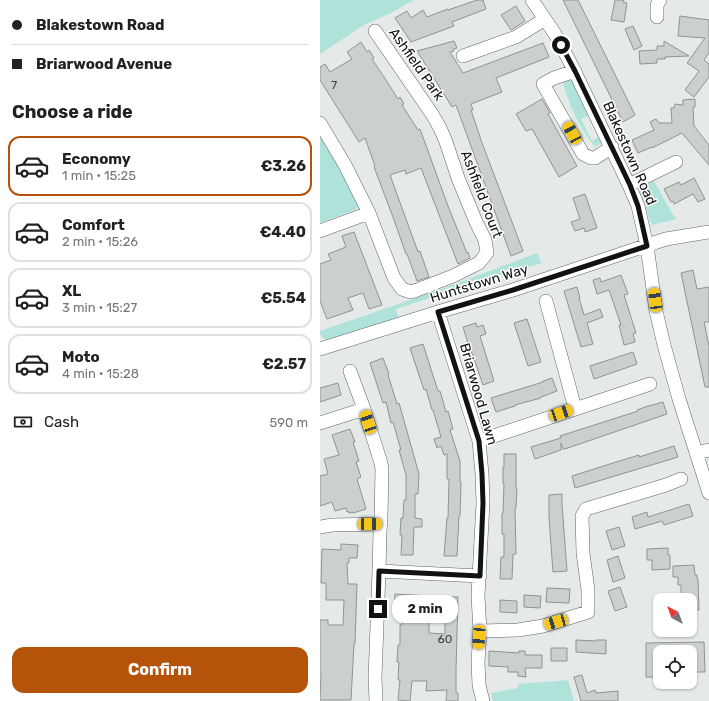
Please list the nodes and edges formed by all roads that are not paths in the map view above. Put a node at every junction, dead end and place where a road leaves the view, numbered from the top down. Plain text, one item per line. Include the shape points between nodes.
1 (532, 0) edge
2 (660, 0) edge
3 (657, 16) dead end
4 (545, 20) junction
5 (375, 31) dead end
6 (468, 52) dead end
7 (575, 71) junction
8 (432, 114) joint
9 (320, 123) edge
10 (612, 147) junction
11 (676, 162) dead end
12 (630, 185) junction
13 (369, 214) junction
14 (320, 231) edge
15 (709, 232) edge
16 (647, 246) junction
17 (546, 301) dead end
18 (438, 312) junction
19 (320, 349) edge
20 (350, 371) dead end
21 (650, 384) dead end
22 (575, 408) junction
23 (364, 410) junction
24 (320, 423) edge
25 (479, 441) junction
26 (709, 450) edge
27 (696, 453) junction
28 (681, 479) dead end
29 (709, 493) edge
30 (381, 524) junction
31 (320, 528) edge
32 (379, 571) junction
33 (480, 576) junction
34 (480, 631) junction
35 (376, 701) edge
36 (483, 701) edge

1 - 4 street, Blakestown Road
2 - 3 street via 657,5
4 - 6 street via 516,37
4 - 7 street, Blakestown Road
5 - 8 street, Ashfield Park
7 - 10 street, Blakestown Road
7 - 10 street via 543,84 583,154 594,158
8 - 13 street, Ashfield Court via 446,142 458,178 485,240 486,253 479,263 453,276 411,292 406,291 394,278
9 - 13 street, Ashfield Court
10 - 12 street, Blakestown Road
11 - 12 street
12 - 16 street, Blakestown Road via 638,206
13 - 14 street
15 - 16 street, Huntstown Way via 666,239
16 - 18 street, Huntstown Way
16 - 27 street, Blakestown Road via 658,318
17 - 22 street
18 - 19 street, Huntstown Way
18 - 25 street, Briarwood Lawn
20 - 23 street
21 - 22 street
22 - 25 street
23 - 24 street
23 - 30 street via 381,463
25 - 33 street, Briarwood Lawn via 483,503
26 - 27 street
27 - 29 street, Blakestown Road
28 - 34 street via 586,509 582,516 588,612 537,627
30 - 31 street via 332,525
30 - 32 street
32 - 33 street
32 - 35 street via 374,678
33 - 34 street, Briarwood Lawn
34 - 36 street, Briarwood Lawn via 478,662

